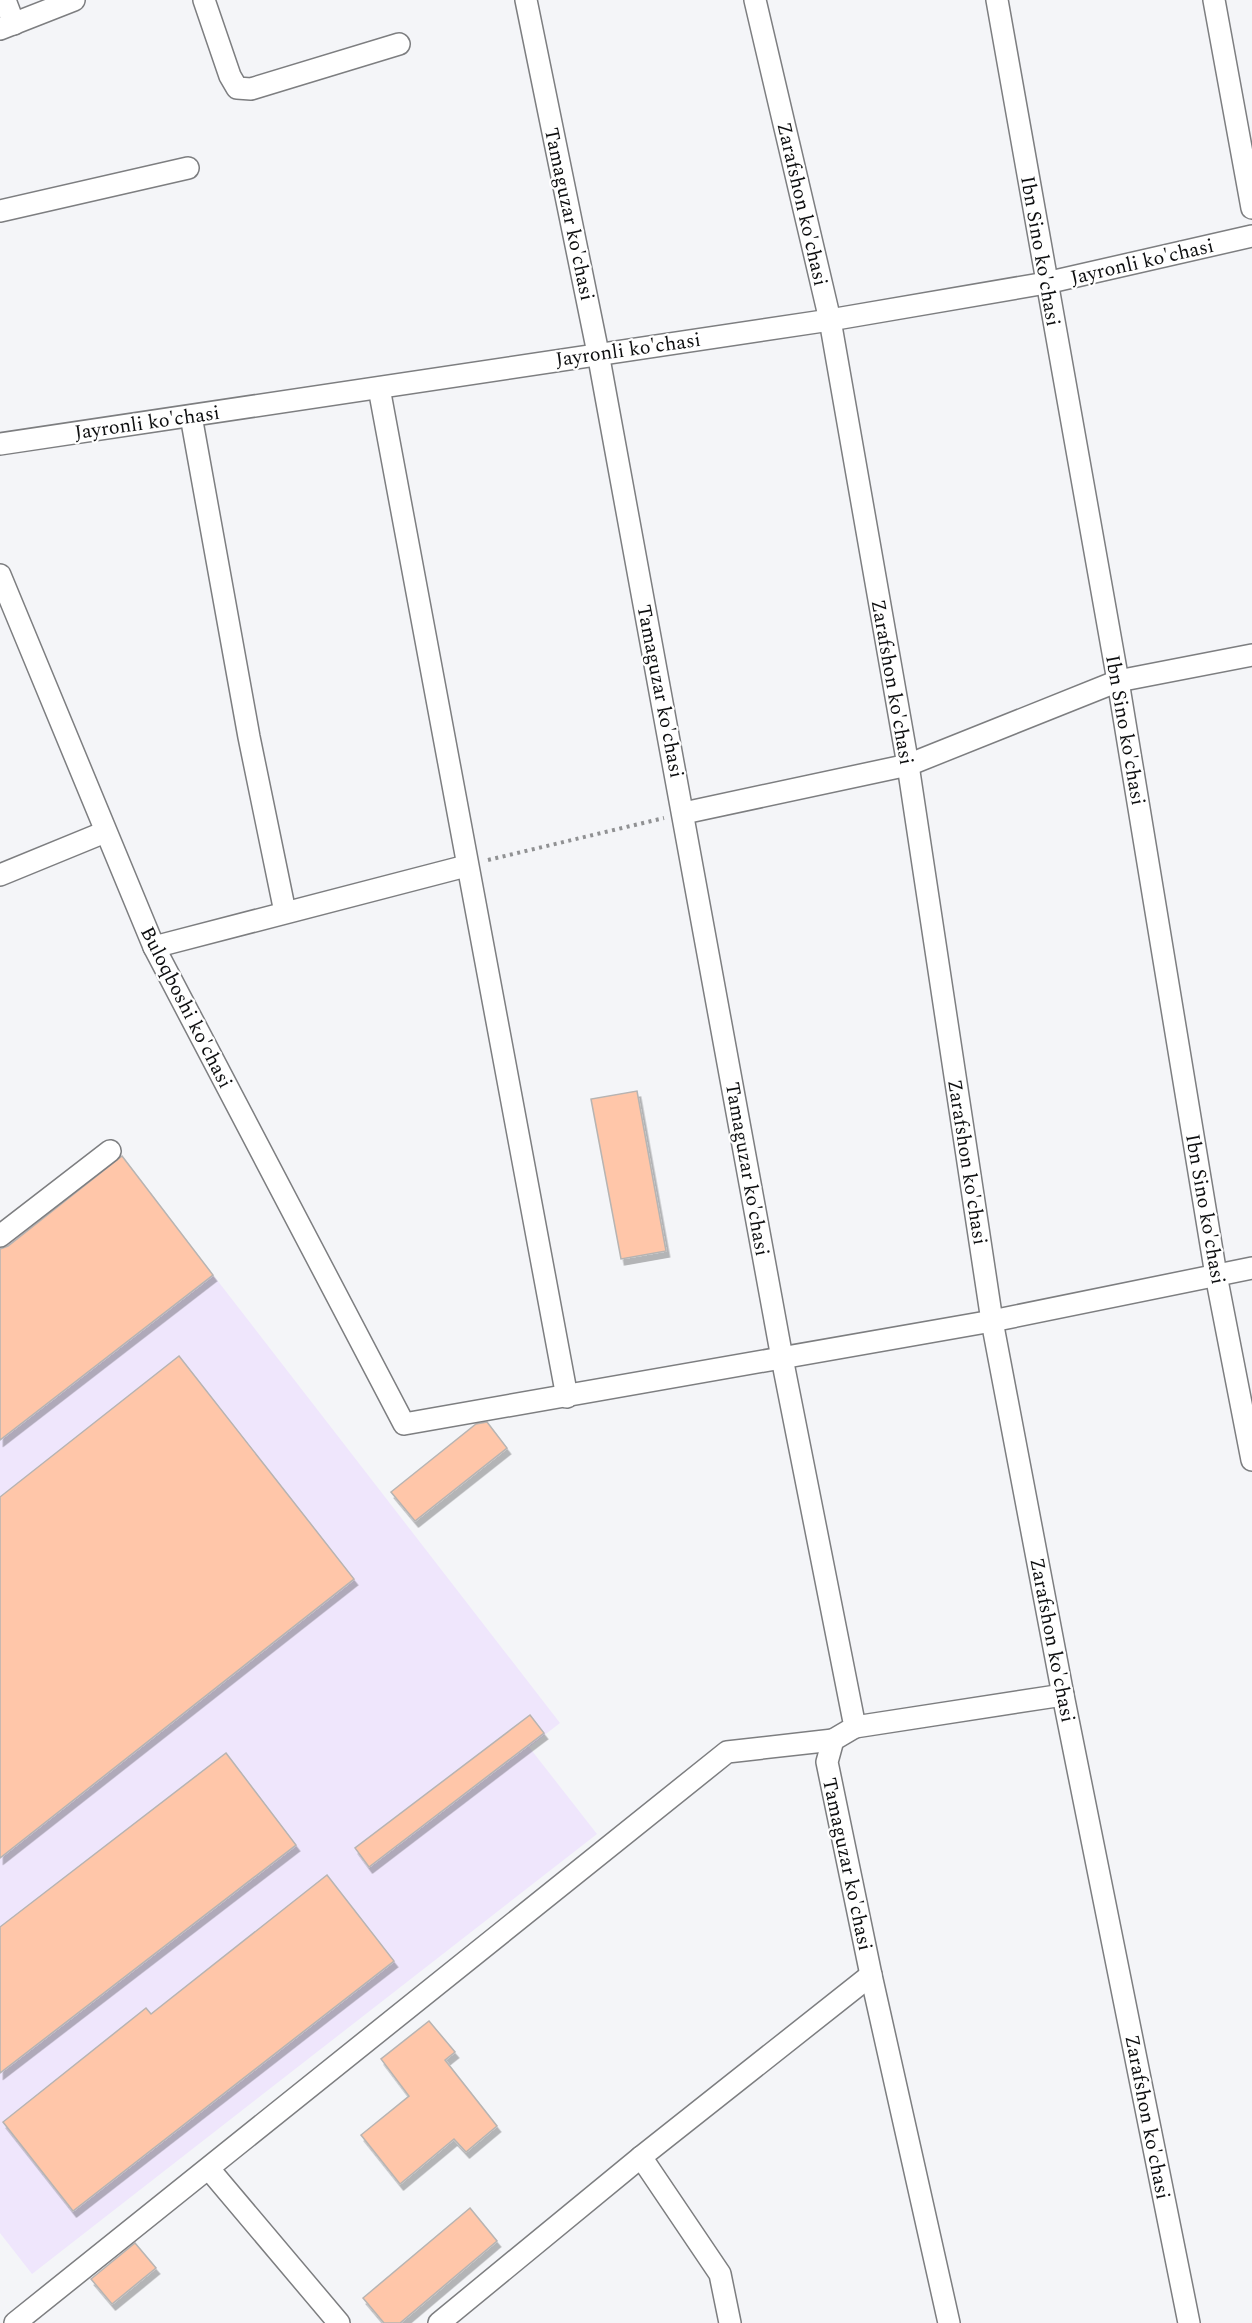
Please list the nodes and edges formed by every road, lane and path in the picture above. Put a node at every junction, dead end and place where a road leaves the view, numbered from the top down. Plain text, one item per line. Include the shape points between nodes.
1 (5, 0) edge
2 (74, 0) edge
3 (204, 0) edge
4 (526, 0) edge
5 (755, 0) edge
6 (997, 0) edge
7 (1214, 0) edge
8 (7, 26) edge
9 (399, 44) dead end
10 (188, 168) dead end
11 (1252, 208) edge
12 (0, 211) edge
13 (1252, 236) edge
14 (1046, 283) junction
15 (830, 320) junction
16 (598, 353) junction
17 (378, 388) junction
18 (191, 416) junction
19 (0, 444) edge
20 (0, 575) edge
21 (1252, 655) edge
22 (1118, 681) junction
23 (908, 765) junction
24 (684, 813) junction
25 (105, 832) junction
26 (466, 866) junction
27 (0, 875) edge
28 (285, 912) junction
29 (154, 947) junction
30 (110, 1151) dead end
31 (0, 1236) edge
32 (1252, 1268) edge
33 (1216, 1275) junction
34 (992, 1321) junction
35 (782, 1358) junction
36 (567, 1397) junction
37 (1252, 1460) edge
38 (1063, 1695) junction
39 (855, 1727) junction
40 (833, 1740) junction
41 (871, 1974) junction
42 (641, 2157) junction
43 (209, 2169) junction
44 (15, 2323) edge
45 (339, 2323) edge
46 (439, 2323) edge
47 (730, 2323) edge
48 (949, 2323) edge
49 (1189, 2323) edge

1 - 8 street
2 - 8 street
3 - 9 street via 237,88 251,89
4 - 16 street, Tamaguzar ko'chasi
5 - 15 street, Zarafshon ko'chasi
6 - 14 street, Ibn Sino ko'chasi
7 - 11 street
10 - 12 street
13 - 14 street, Jayronli ko'chasi
14 - 15 street, Jayronli ko'chasi
14 - 22 street, Ibn Sino ko'chasi
15 - 16 street, Jayronli ko'chasi
15 - 23 street, Zarafshon ko'chasi
16 - 17 street, Jayronli ko'chasi
16 - 24 street, Tamaguzar ko'chasi
17 - 18 street, Jayronli ko'chasi
17 - 26 street
18 - 19 street, Jayronli ko'chasi
18 - 28 street
20 - 25 street, Buloqboshi ko'chasi
21 - 22 street
22 - 23 street
22 - 33 street, Ibn Sino ko'chasi
23 - 24 street
23 - 34 street, Zarafshon ko'chasi
24 - 26 path
24 - 35 street, Tamaguzar ko'chasi
25 - 27 street
25 - 29 street, Buloqboshi ko'chasi
26 - 28 street
26 - 36 street
28 - 29 street
29 - 36 street, Buloqboshi ko'chasi via 404,1424
30 - 31 street
32 - 33 street
33 - 34 street
33 - 37 street, Ibn Sino ko'chasi
34 - 35 street
34 - 38 street, Zarafshon ko'chasi
35 - 36 street
35 - 39 street, Tamaguzar ko'chasi
38 - 39 street
38 - 49 street, Zarafshon ko'chasi
39 - 40 street
40 - 41 street, Tamaguzar ko'chasi via 827,1762
40 - 43 street via 727,1752
41 - 42 street
41 - 48 street, Tamaguzar ko'chasi
42 - 46 street
42 - 47 street via 720,2274
43 - 44 street
43 - 45 street

